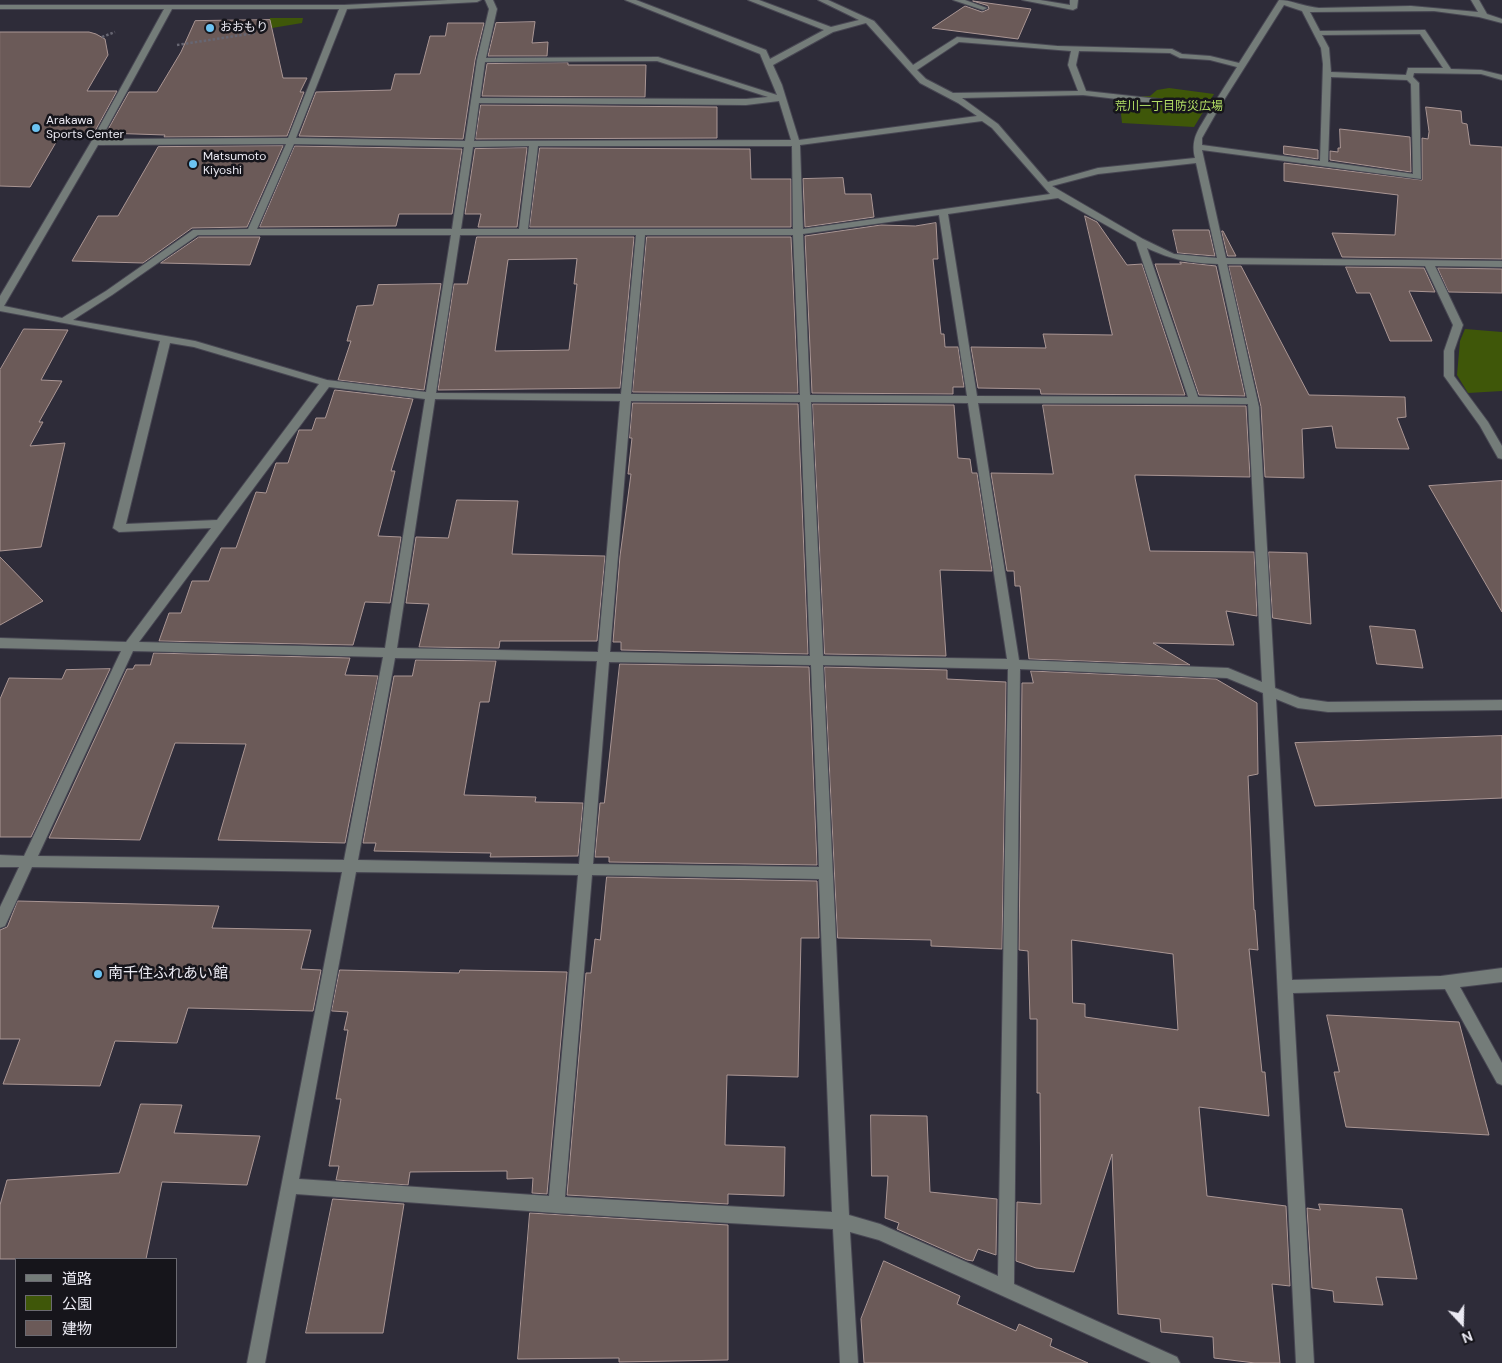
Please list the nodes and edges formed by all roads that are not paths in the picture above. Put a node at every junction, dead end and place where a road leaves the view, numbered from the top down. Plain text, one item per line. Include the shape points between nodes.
1 (51, 0) edge
2 (478, 0) edge
3 (490, 0) edge
4 (629, 0) edge
5 (752, 0) edge
6 (822, 0) edge
7 (957, 0) edge
8 (1026, 0) edge
9 (1074, 0) edge
10 (1474, 0) edge
11 (1283, 1) edge
12 (37, 3) edge
13 (326, 4) edge
14 (0, 7) edge
15 (169, 7) junction
16 (344, 7) junction
17 (983, 8) dead end
18 (1305, 9) junction
19 (1483, 15) junction
20 (866, 21) junction
21 (1502, 21) edge
22 (830, 30) junction
23 (1318, 33) junction
24 (1075, 49) junction
25 (481, 60) junction
26 (768, 64) junction
27 (1242, 66) junction
28 (913, 69) junction
29 (1449, 72) junction
30 (1327, 74) junction
31 (1409, 78) junction
32 (1502, 78) edge
33 (1083, 93) junction
34 (950, 96) junction
35 (782, 98) junction
36 (475, 100) junction
37 (1215, 108) junction
38 (984, 118) junction
39 (291, 141) junction
40 (95, 142) junction
41 (796, 143) junction
42 (469, 144) junction
43 (534, 144) junction
44 (1197, 148) junction
45 (1200, 160) junction
46 (1324, 164) junction
47 (1046, 185) junction
48 (1060, 195) junction
49 (943, 211) junction
50 (251, 232) junction
51 (456, 232) junction
52 (522, 232) junction
53 (641, 232) junction
54 (798, 232) junction
55 (1140, 241) junction
56 (1223, 261) junction
57 (1429, 264) junction
58 (1502, 264) edge
59 (0, 304) edge
60 (0, 308) edge
61 (64, 321) junction
62 (166, 338) junction
63 (326, 383) junction
64 (431, 396) junction
65 (625, 397) junction
66 (806, 397) junction
67 (972, 398) junction
68 (1194, 400) junction
69 (1252, 401) junction
70 (1502, 455) edge
71 (221, 524) junction
72 (0, 643) edge
73 (129, 646) junction
74 (390, 653) junction
75 (604, 657) junction
76 (816, 660) junction
77 (1014, 664) junction
78 (1267, 688) junction
79 (1502, 705) edge
80 (0, 862) edge
81 (27, 862) junction
82 (351, 866) junction
83 (587, 869) junction
84 (826, 873) junction
85 (0, 922) edge
86 (1502, 975) edge
87 (1449, 982) junction
88 (1286, 986) junction
89 (1502, 1078) edge
90 (289, 1186) junction
91 (556, 1205) junction
92 (841, 1221) junction
93 (1006, 1289) junction
94 (256, 1363) edge
95 (849, 1363) edge
96 (1171, 1363) edge
97 (1305, 1363) edge

1 - 12 street
2 - 16 street
3 - 25 street via 493,9
4 - 26 street via 763,52
5 - 22 street
6 - 20 street
7 - 17 street
8 - 9 street via 1073,8
10 - 19 street
11 - 18 street
11 - 27 street
12 - 14 street
12 - 15 street
13 - 15 street
13 - 16 street
15 - 40 street
16 - 39 street
18 - 19 street via 1459,10
18 - 23 street
19 - 21 street
20 - 22 street
20 - 28 street
22 - 26 street
23 - 29 street via 1422,32
23 - 30 street via 1325,48
24 - 27 street via 1172,51 1180,56 1210,58
24 - 28 street via 957,39
24 - 33 street via 1072,65
25 - 35 street via 658,59
25 - 36 street
26 - 35 street
27 - 37 street
28 - 34 street via 923,81
29 - 31 street via 1411,70
29 - 32 street via 1481,72
30 - 31 street
30 - 46 street
31 - 46 street via 1415,83 1418,177
33 - 34 street
33 - 37 street
34 - 38 street
35 - 36 street via 746,102
35 - 41 street
36 - 42 street
37 - 44 street via 1198,138
38 - 41 street
38 - 47 street via 995,126
39 - 40 street
39 - 42 street
39 - 50 street
40 - 59 street
41 - 43 street
41 - 54 street
42 - 43 street
42 - 51 street
43 - 52 street
44 - 45 street
44 - 46 street
45 - 47 street via 1098,171
45 - 56 street
47 - 48 street
48 - 49 street
48 - 55 street
49 - 54 street
49 - 67 street
50 - 51 street
50 - 61 street via 196,232
51 - 52 street
51 - 64 street
52 - 53 street
53 - 54 street
53 - 65 street
54 - 66 street
55 - 56 street via 1171,256
55 - 68 street
56 - 57 street
56 - 69 street
57 - 58 street
57 - 70 street via 1458,325 1449,351 1449,376
60 - 61 street
61 - 62 street
62 - 63 street
62 - 71 street via 119,528
63 - 64 street
63 - 71 street
64 - 65 street
64 - 74 street
65 - 66 street
65 - 75 street
66 - 67 street
66 - 76 street
67 - 68 street
67 - 77 street
68 - 69 street
69 - 78 street
71 - 73 street
72 - 73 street
73 - 74 street
73 - 81 street
74 - 75 street
74 - 82 street
75 - 76 street
75 - 83 street
76 - 77 street
76 - 84 street
77 - 78 street via 1228,674
77 - 93 street
78 - 79 street via 1298,703 1328,708
78 - 88 street
80 - 81 street
81 - 82 street
81 - 85 street
82 - 83 street
82 - 90 street
83 - 84 street
83 - 91 street
84 - 92 street
86 - 87 street
87 - 88 street
87 - 89 street
88 - 97 street
90 - 91 street
90 - 94 street
91 - 92 street
92 - 93 street via 880,1232
92 - 95 street
93 - 96 street

